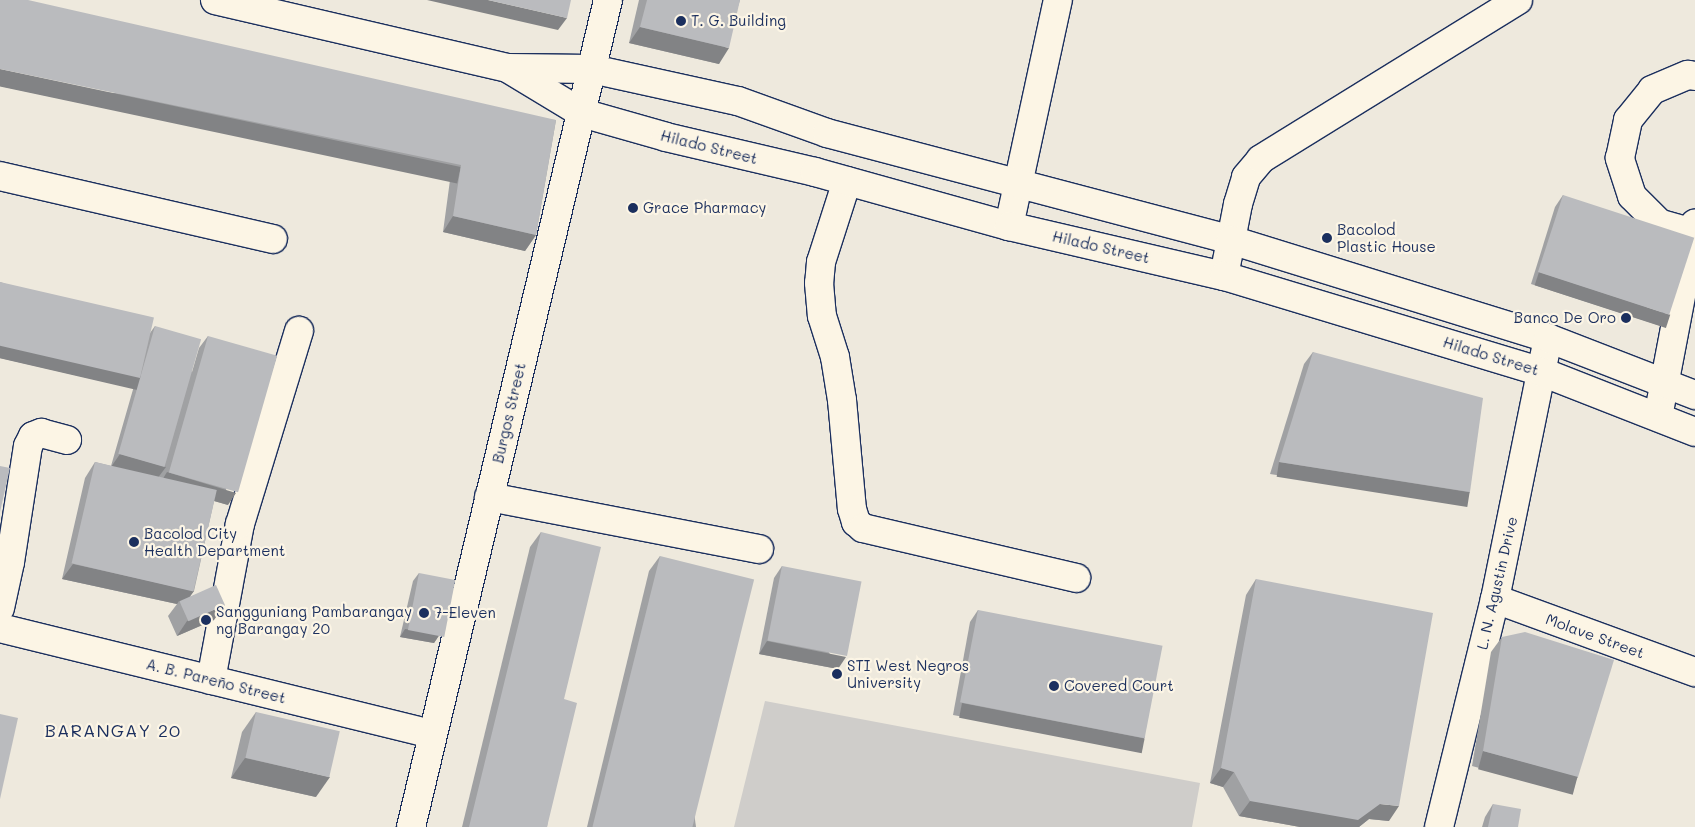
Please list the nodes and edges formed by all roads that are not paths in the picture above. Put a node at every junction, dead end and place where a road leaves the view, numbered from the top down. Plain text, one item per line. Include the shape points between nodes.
1 (215, 0) edge
2 (608, 0) edge
3 (1058, 0) edge
4 (1518, 0) edge
5 (508, 68) junction
6 (592, 69) junction
7 (1695, 76) edge
8 (582, 113) junction
9 (827, 133) junction
10 (815, 172) junction
11 (0, 176) edge
12 (847, 181) junction
13 (1020, 183) junction
14 (1009, 226) junction
15 (1694, 228) edge
16 (273, 239) dead end
17 (1231, 240) junction
18 (1224, 276) junction
19 (298, 331) dead end
20 (1548, 338) junction
21 (1542, 372) junction
22 (1664, 383) junction
23 (1695, 395) edge
24 (1658, 417) junction
25 (1695, 432) edge
26 (67, 440) dead end
27 (489, 497) junction
28 (759, 549) dead end
29 (1076, 578) dead end
30 (1496, 599) junction
31 (0, 608) edge
32 (0, 628) edge
33 (1695, 672) edge
34 (211, 680) junction
35 (432, 734) junction
36 (411, 827) edge
37 (1439, 827) edge

1 - 5 main road, Hilado Street
2 - 6 main road, Burgos Street
3 - 13 main road
4 - 17 main road via 1261,159 1246,177
5 - 6 main road, Hilado Street
5 - 8 main road, Hilado Street
6 - 8 main road, Burgos Street
6 - 9 main road, Hilado Street via 738,101
7 - 15 main road via 1652,90 1628,120 1620,158 1632,196 1659,223
8 - 10 main road, Hilado Street via 666,137
8 - 27 main road, Burgos Street
9 - 10 main road
9 - 13 main road, Hilado Street
10 - 12 main road, Hilado Street
11 - 16 main road
12 - 14 main road, Hilado Street
12 - 29 main road via 821,262 819,283 822,316 835,357 842,400 856,522 863,528
13 - 14 main road
13 - 17 main road, Hilado Street
14 - 18 main road, Hilado Street
15 - 22 main road
17 - 18 main road
17 - 20 main road, Hilado Street
18 - 21 main road, Hilado Street
19 - 34 main road via 240,524
20 - 21 main road, L. N. Agustin Drive
20 - 22 main road, Hilado Street
21 - 24 main road, Hilado Street
21 - 30 main road, L. N. Agustin Drive
22 - 23 main road, Hilado Street
22 - 24 main road
24 - 25 main road, Hilado Street
26 - 31 main road via 41,434 33,436 28,446
27 - 28 main road
27 - 35 main road, Burgos Street
30 - 33 main road, Molave Street
30 - 37 main road, L. N. Agustin Drive
32 - 34 main road, A. B. Pareño Street
34 - 35 main road, A. B. Pareño Street
35 - 36 main road, Burgos Street

